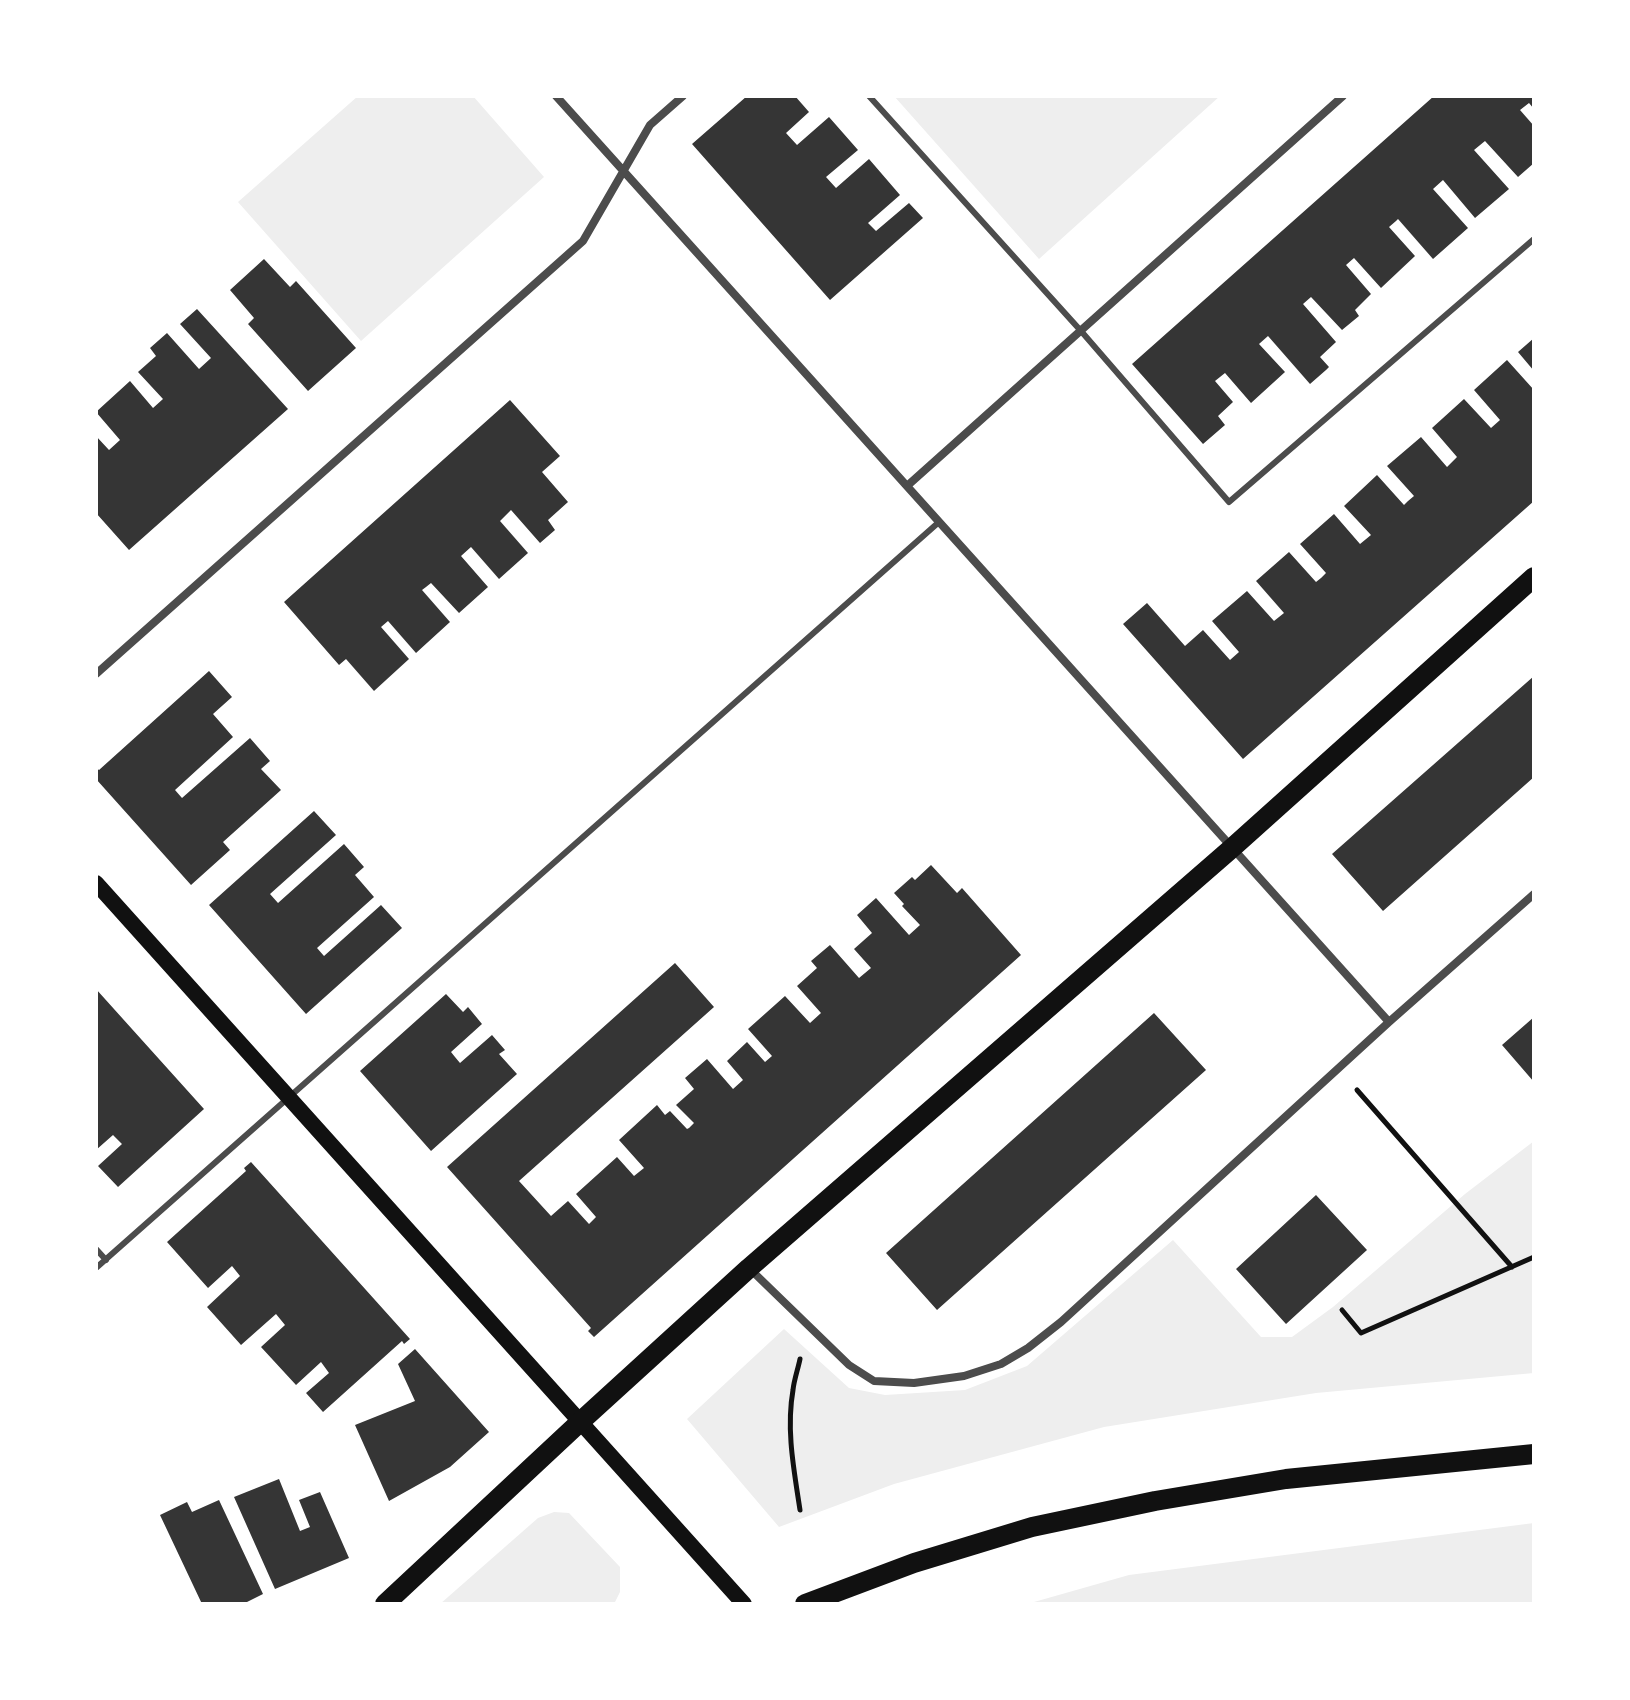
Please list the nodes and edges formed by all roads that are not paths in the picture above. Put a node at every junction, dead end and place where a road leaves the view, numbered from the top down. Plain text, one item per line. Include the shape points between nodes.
1 (556, 96) edge
2 (683, 96) edge
3 (869, 96) edge
4 (1343, 96) edge
5 (624, 172) junction
6 (1534, 239) edge
7 (1081, 331) junction
8 (907, 486) junction
9 (939, 522) junction
10 (1534, 577) edge
11 (96, 674) edge
12 (1232, 848) junction
13 (96, 883) edge
14 (1534, 894) edge
15 (1389, 1022) junction
16 (289, 1098) junction
17 (96, 1249) edge
18 (106, 1260) junction
19 (96, 1268) edge
20 (749, 1268) junction
21 (580, 1422) junction
22 (1534, 1454) edge
23 (385, 1604) edge
24 (744, 1604) edge
25 (805, 1604) edge

1 - 5 street
2 - 5 street via 650,125
3 - 7 lane
4 - 7 street
5 - 8 street
5 - 11 street via 583,241
6 - 7 lane via 1229,502
7 - 8 street
8 - 9 street
9 - 12 street
9 - 16 lane
10 - 12 main road
12 - 15 street
12 - 20 main road
13 - 16 main road
14 - 15 street
15 - 20 street via 1061,1322 1001,1364 914,1383 874,1381 849,1365
16 - 18 lane
16 - 21 main road
17 - 18 lane
18 - 19 lane
20 - 21 main road
21 - 23 main road
21 - 24 main road
22 - 25 main road via 1286,1479 1155,1501 1032,1527

